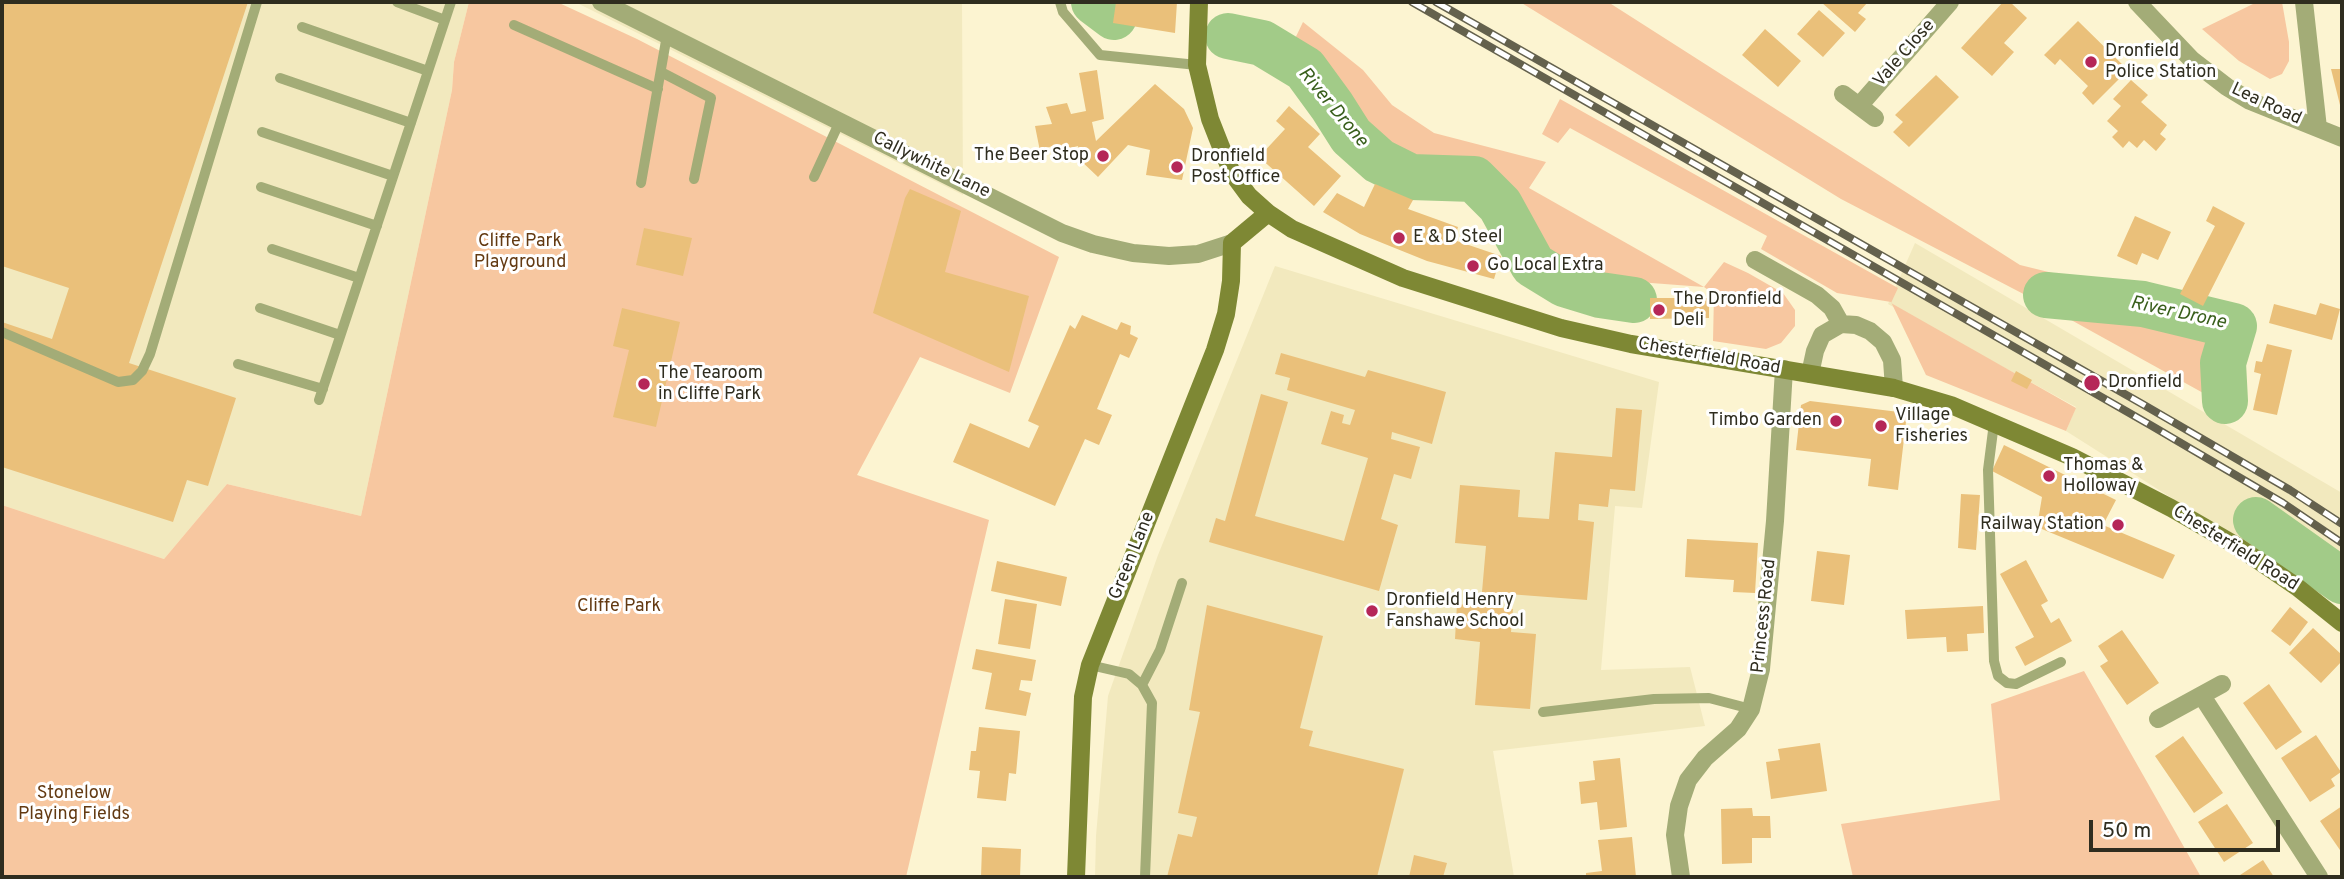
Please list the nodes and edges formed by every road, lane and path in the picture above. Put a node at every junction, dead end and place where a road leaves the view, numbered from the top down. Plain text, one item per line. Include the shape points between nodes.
1 (257, 2) edge
2 (397, 2) edge
3 (451, 2) edge
4 (601, 2) edge
5 (1060, 2) edge
6 (1199, 2) edge
7 (1950, 2) edge
8 (2137, 2) edge
9 (2304, 2) edge
10 (445, 20) junction
11 (513, 25) dead end
12 (302, 27) dead end
13 (667, 35) junction
14 (1197, 65) junction
15 (428, 71) junction
16 (661, 72) junction
17 (279, 78) dead end
18 (658, 89) junction
19 (1843, 94) dead end
20 (1859, 106) junction
21 (1875, 118) dead end
22 (841, 121) junction
23 (411, 123) junction
24 (2318, 128) junction
25 (262, 132) dead end
26 (2342, 138) edge
27 (393, 176) junction
28 (814, 177) dead end
29 (694, 179) dead end
30 (641, 183) dead end
31 (261, 187) dead end
32 (1268, 213) junction
33 (377, 226) junction
34 (1232, 243) junction
35 (272, 249) dead end
36 (1755, 260) dead end
37 (359, 278) junction
38 (260, 308) dead end
39 (1841, 324) junction
40 (2, 332) edge
41 (341, 335) junction
42 (238, 364) dead end
43 (1784, 369) junction
44 (1811, 374) junction
45 (1894, 388) junction
46 (1994, 423) junction
47 (1182, 583) dead end
48 (2342, 623) edge
49 (2061, 662) dead end
50 (1090, 665) junction
51 (2222, 684) dead end
52 (1142, 685) junction
53 (2202, 696) junction
54 (1751, 709) junction
55 (1543, 712) dead end
56 (2158, 719) dead end
57 (1076, 877) edge
58 (1145, 877) edge
59 (1681, 877) edge
60 (2319, 877) edge

1 - 40 lane via 142,371 133,380 118,382
2 - 10 lane
3 - 10 lane
4 - 13 street, Callywhite Lane
5 - 14 lane via 1063,12 1100,55
6 - 14 main road, Chesterfield Road
7 - 20 street, Vale Close
8 - 24 street, Lea Road via 2192,60 2227,87
9 - 24 street
10 - 15 lane
11 - 18 lane
12 - 15 lane
13 - 16 lane
13 - 22 street, Callywhite Lane
14 - 32 main road, Chesterfield Road via 1210,119 1233,173
15 - 23 lane
16 - 18 lane
16 - 29 lane via 711,98
17 - 23 lane
18 - 30 lane
19 - 20 street
20 - 21 street
22 - 28 lane
22 - 34 street, Callywhite Lane via 1062,233 1093,244 1169,256 1198,254
23 - 27 lane
24 - 26 street, Lea Road
25 - 27 lane
27 - 33 lane
31 - 33 lane
32 - 34 main road, Callywhite Lane
32 - 43 main road, Chesterfield Road via 1292,229 1404,278 1536,320 1631,344
33 - 37 lane
34 - 50 main road, Green Lane via 1226,314 1215,350
35 - 37 lane
36 - 39 street via 1817,295
37 - 41 lane
38 - 41 lane
39 - 44 street via 1822,335
39 - 45 street via 1870,331 1883,342 1892,360
41 - 42 lane via 321,395
43 - 44 main road, Chesterfield Road
43 - 54 street, Princess Road via 1763,656
44 - 45 main road, Chesterfield Road
45 - 46 main road, Chesterfield Road
46 - 48 main road, Chesterfield Road via 2072,457 2181,514 2267,566
46 - 49 lane via 1988,470 1998,676 2016,684
47 - 52 lane via 1160,650
50 - 52 lane via 1129,674
50 - 57 main road, Green Lane via 1083,697
51 - 53 street
52 - 58 lane via 1152,703
53 - 56 street
53 - 60 street
54 - 55 lane via 1709,698 1654,699
54 - 59 street, Princess Road via 1738,729 1688,780 1675,835

